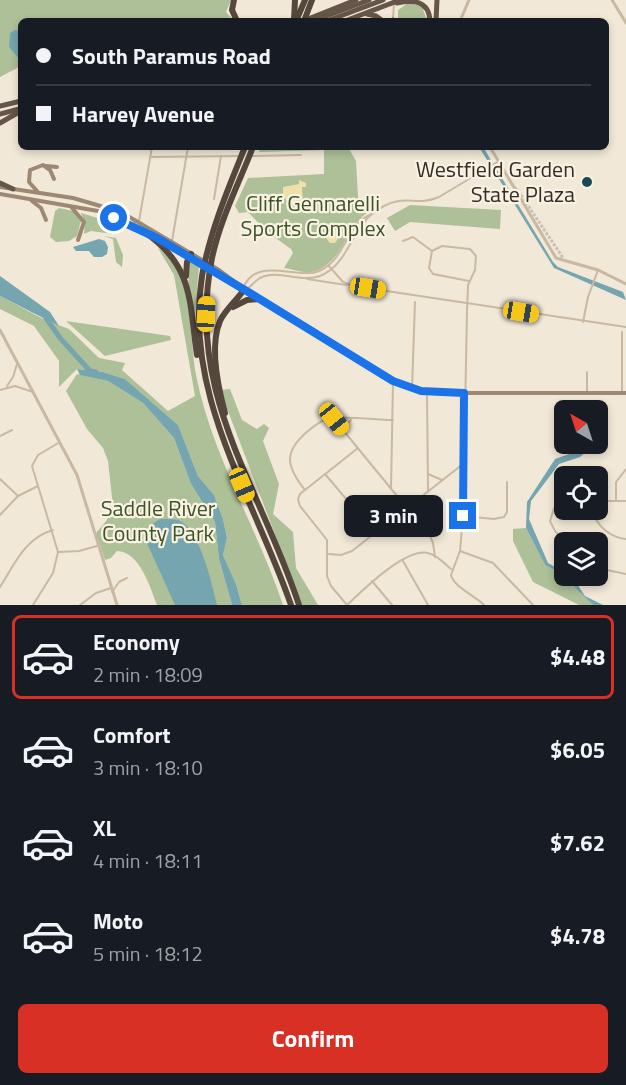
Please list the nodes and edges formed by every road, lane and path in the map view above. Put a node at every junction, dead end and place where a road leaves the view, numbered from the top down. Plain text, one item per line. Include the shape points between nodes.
1 (234, 0) edge
2 (295, 0) edge
3 (305, 0) edge
4 (312, 0) edge
5 (347, 0) edge
6 (356, 0) edge
7 (369, 0) edge
8 (383, 0) edge
9 (400, 0) edge
10 (437, 0) edge
11 (469, 0) edge
12 (612, 0) edge
13 (392, 2) edge
14 (338, 8) junction
15 (363, 14) junction
16 (236, 18) edge
17 (295, 18) edge
18 (296, 18) edge
19 (305, 18) edge
20 (312, 18) edge
21 (321, 18) edge
22 (335, 18) edge
23 (353, 18) edge
24 (379, 18) edge
25 (393, 18) edge
26 (429, 18) edge
27 (436, 18) edge
28 (461, 18) edge
29 (626, 23) edge
30 (18, 102) edge
31 (0, 106) edge
32 (18, 111) edge
33 (18, 112) edge
34 (0, 114) edge
35 (0, 123) edge
36 (151, 150) edge
37 (187, 150) edge
38 (244, 150) edge
39 (254, 150) edge
40 (492, 150) edge
41 (301, 155) dead end
42 (221, 156) junction
43 (150, 157) junction
44 (186, 157) junction
45 (499, 161) junction
46 (43, 165) junction
47 (57, 167) dead end
48 (54, 179) dead end
49 (0, 185) edge
50 (515, 187) junction
51 (13, 189) joint
52 (40, 193) junction
53 (0, 194) edge
54 (521, 195) tunnel mouth
55 (28, 199) junction
56 (214, 199) dead end
57 (69, 206) junction
58 (374, 213) junction
59 (46, 220) dead end
60 (138, 221) junction
61 (129, 224) junction
62 (146, 233) junction
63 (347, 238) junction
64 (78, 240) dead end
65 (172, 241) junction
66 (352, 241) junction
67 (403, 241) dead end
68 (432, 251) junction
69 (190, 256) junction
70 (209, 258) junction
71 (563, 258) tunnel mouth
72 (571, 263) junction
73 (329, 266) junction
74 (332, 269) junction
75 (598, 270) junction
76 (206, 275) junction
77 (301, 278) junction
78 (470, 280) junction
79 (626, 284) edge
80 (353, 286) junction
81 (246, 290) junction
82 (188, 291) junction
83 (262, 301) junction
84 (415, 302) dead end
85 (467, 304) junction
86 (226, 312) junction
87 (584, 322) junction
88 (626, 327) edge
89 (0, 330) edge
90 (622, 332) dead end
91 (16, 360) junction
92 (587, 372) dead end
93 (393, 381) junction
94 (5, 388) junction
95 (412, 389) junction
96 (0, 390) edge
97 (33, 392) junction
98 (428, 392) junction
99 (464, 393) junction
100 (624, 393) edge
101 (587, 394) junction
102 (212, 410) junction
103 (334, 419) junction
104 (352, 419) junction
105 (393, 420) junction
106 (12, 430) dead end
107 (345, 433) junction
108 (0, 436) edge
109 (60, 442) junction
110 (358, 448) junction
111 (463, 463) junction
112 (626, 469) edge
113 (244, 471) junction
114 (325, 474) junction
115 (428, 474) junction
116 (0, 479) edge
117 (442, 480) junction
118 (507, 483) dead end
119 (38, 486) junction
120 (391, 489) junction
121 (305, 490) junction
122 (428, 491) junction
123 (18, 496) junction
124 (608, 501) edge
125 (616, 501) junction
126 (626, 501) edge
127 (406, 508) junction
128 (554, 508) edge
129 (0, 515) edge
130 (463, 516) junction
131 (597, 520) edge
132 (425, 524) dead end
133 (53, 530) junction
134 (556, 532) edge
135 (375, 533) junction
136 (626, 539) edge
137 (97, 546) junction
138 (460, 551) junction
139 (58, 552) junction
140 (329, 554) junction
141 (435, 556) junction
142 (403, 561) junction
143 (452, 569) junction
144 (608, 570) edge
145 (626, 574) edge
146 (127, 578) dead end
147 (372, 581) junction
148 (0, 587) edge
149 (111, 590) junction
150 (33, 605) edge
151 (81, 605) edge
152 (117, 605) edge
153 (291, 605) edge
154 (299, 605) edge
155 (347, 605) edge
156 (392, 605) edge
157 (428, 605) edge
158 (484, 605) edge
159 (533, 605) edge

1 - 16 highway
2 - 17 highway
3 - 18 highway
4 - 19 highway
5 - 14 highway
6 - 14 highway
7 - 21 highway
8 - 22 highway
9 - 13 highway
10 - 27 highway
11 - 28 street
12 - 29 street
13 - 15 highway
13 - 25 street
13 - 26 highway via 422,3
14 - 20 highway
15 - 23 highway
15 - 24 highway
30 - 31 highway
32 - 34 highway
33 - 35 highway
36 - 43 street
37 - 44 street
38 - 70 highway
39 - 70 highway
40 - 45 street
41 - 42 street
42 - 44 street
42 - 56 street
43 - 44 street
43 - 60 street
44 - 65 street
45 - 50 street
45 - 58 street via 434,199 399,199
46 - 47 main road
46 - 48 main road
46 - 52 main road via 30,170 27,176
49 - 51 highway
50 - 54 street
50 - 72 street via 554,255
51 - 52 main road
52 - 60 main road via 104,205
53 - 55 main road
55 - 57 main road
55 - 59 main road via 41,208
57 - 61 main road
57 - 64 main road via 84,222
58 - 63 street via 356,224
58 - 66 street
60 - 61 street
60 - 65 main road
61 - 62 main road
62 - 69 main road
62 - 82 highway via 176,260
63 - 66 street
63 - 73 street
65 - 69 main road
66 - 74 street
67 - 68 street via 413,237
68 - 78 street via 429,268 433,274
68 - 78 street via 442,246 474,251 475,267
69 - 81 main road
69 - 82 highway via 186,270
70 - 76 highway
71 - 72 street
72 - 75 street
73 - 74 street
73 - 81 street via 307,274 265,270 255,274
74 - 77 street via 319,276
74 - 80 street via 343,282
75 - 79 street
75 - 87 street
76 - 102 highway via 199,330
76 - 113 highway via 211,378
77 - 80 street
77 - 81 street via 264,276
78 - 85 street
80 - 85 street
81 - 83 main road
81 - 86 highway
82 - 102 highway via 200,374
83 - 86 highway via 242,302
83 - 93 main road
84 - 95 street
85 - 87 street
85 - 99 street
86 - 113 highway via 218,333 217,374 224,412
87 - 88 street
89 - 91 street
90 - 100 street
91 - 94 street via 13,377
91 - 97 street
92 - 101 street
93 - 95 main road
93 - 105 street
94 - 96 street
94 - 97 street via 15,386
95 - 98 main road
97 - 109 street
98 - 99 main road
98 - 115 street
99 - 101 main road
99 - 111 street
100 - 101 main road
102 - 153 highway
103 - 104 street
103 - 107 street
103 - 121 street via 316,424 293,447 290,467
104 - 105 street
104 - 107 street via 345,426
105 - 120 street
106 - 108 street
107 - 110 street
109 - 119 street via 41,452 33,462
109 - 137 street via 76,475
110 - 114 street
110 - 120 street
111 - 117 street
111 - 130 street
112 - 125 street via 616,482
113 - 154 highway
114 - 121 street
114 - 135 street
115 - 117 street
115 - 122 street
116 - 123 street
117 - 122 street
118 - 130 street via 504,517
119 - 123 street
119 - 133 street
120 - 127 street
121 - 140 street via 298,496 299,504 326,536
122 - 127 street
123 - 129 street
124 - 125 street
125 - 126 street
127 - 135 street
128 - 134 street via 550,521
130 - 138 street
131 - 136 street via 609,534
132 - 141 street
133 - 139 street
133 - 148 street via 41,534 26,547
135 - 140 street via 349,553
137 - 139 street via 79,552
137 - 149 street
138 - 143 street
138 - 159 street via 492,562
139 - 150 street via 56,568
140 - 155 street via 329,582
141 - 142 street via 419,553
141 - 143 street
142 - 147 street
142 - 157 street
143 - 158 street via 456,585 471,592
144 - 145 street
146 - 149 street
147 - 155 street
147 - 156 street
149 - 151 street via 96,592
149 - 152 street

